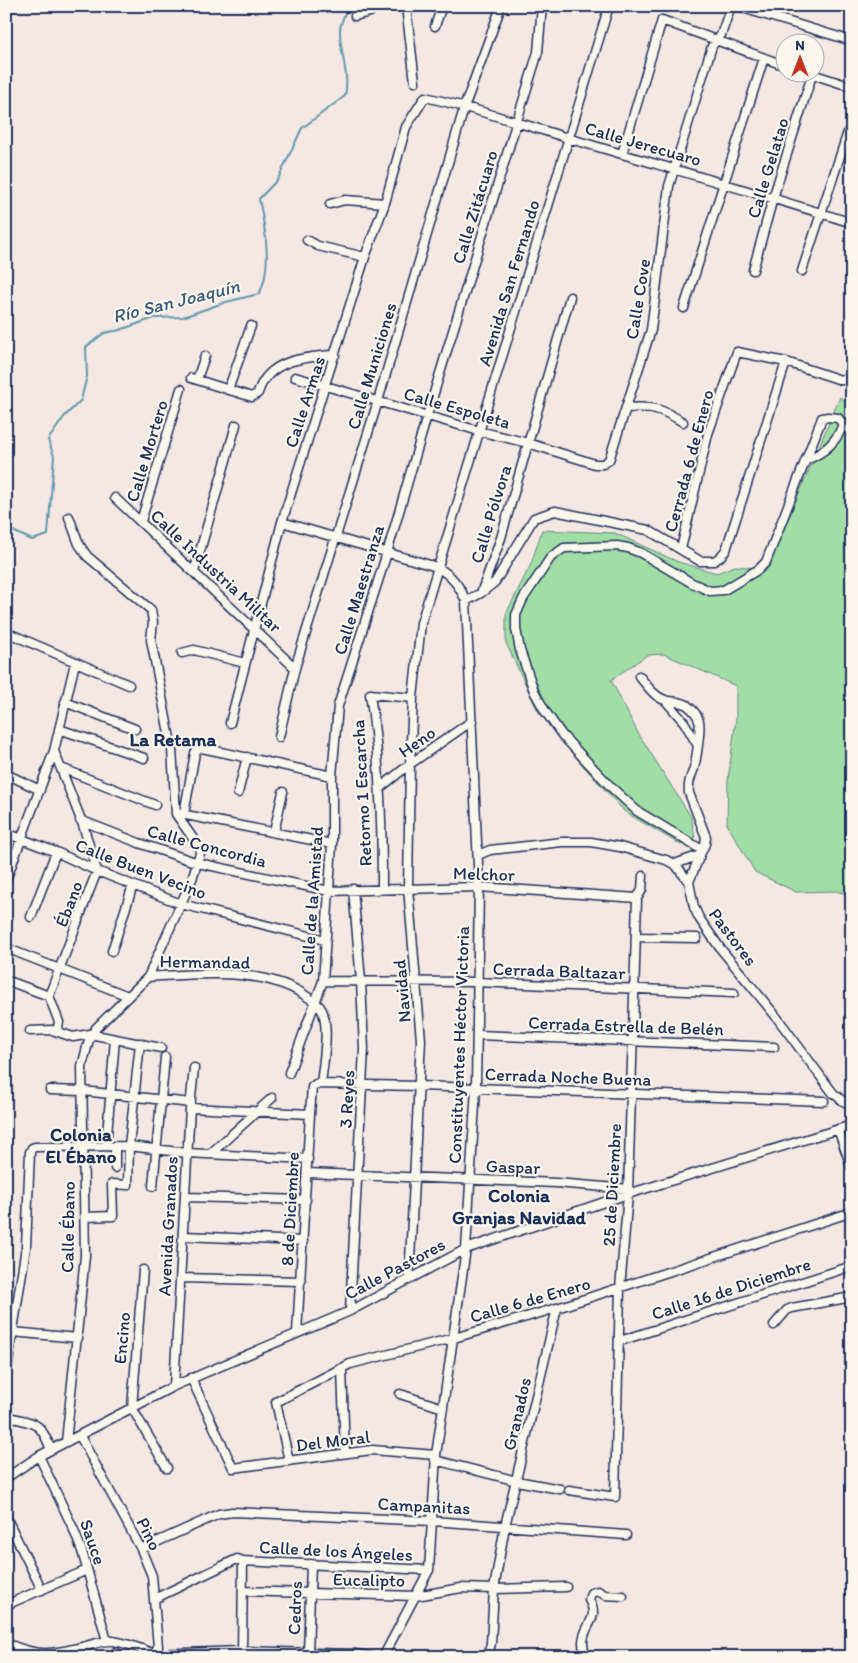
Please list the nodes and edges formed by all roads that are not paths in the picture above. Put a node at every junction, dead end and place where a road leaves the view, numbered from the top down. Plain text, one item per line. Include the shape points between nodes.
1 (369, 6) edge
2 (398, 6) edge
3 (442, 6) edge
4 (500, 6) edge
5 (542, 6) edge
6 (609, 6) edge
7 (732, 6) edge
8 (736, 6) edge
9 (407, 8) edge
10 (355, 16) dead end
11 (436, 26) dead end
12 (715, 41) junction
13 (852, 41) edge
14 (764, 58) junction
15 (776, 62) edge
16 (826, 79) edge
17 (414, 82) dead end
18 (807, 82) edge
19 (852, 87) edge
20 (425, 97) joint
21 (465, 105) junction
22 (852, 120) edge
23 (517, 122) junction
24 (570, 139) junction
25 (622, 154) junction
26 (674, 169) junction
27 (725, 184) junction
28 (773, 198) junction
29 (385, 203) junction
30 (330, 204) dead end
31 (822, 214) junction
32 (852, 223) edge
33 (307, 240) dead end
34 (366, 257) junction
35 (753, 270) dead end
36 (802, 271) dead end
37 (570, 297) dead end
38 (684, 308) dead end
39 (251, 326) dead end
40 (336, 355) junction
41 (205, 356) dead end
42 (786, 362) junction
43 (295, 377) dead end
44 (852, 379) edge
45 (326, 385) junction
46 (181, 390) dead end
47 (228, 390) junction
48 (378, 401) junction
49 (626, 408) junction
50 (427, 416) junction
51 (682, 422) dead end
52 (236, 425) dead end
53 (479, 431) junction
54 (528, 443) junction
55 (609, 460) joint
56 (806, 460) junction
57 (115, 498) dead end
58 (69, 517) dead end
59 (141, 521) junction
60 (282, 522) junction
61 (335, 538) junction
62 (681, 549) junction
63 (387, 553) junction
64 (437, 567) junction
65 (194, 572) junction
66 (481, 594) junction
67 (466, 601) junction
68 (254, 627) junction
69 (6, 632) edge
70 (182, 653) dead end
71 (75, 663) junction
72 (245, 663) junction
73 (295, 668) junction
74 (640, 676) dead end
75 (129, 685) dead end
76 (413, 698) junction
77 (665, 700) junction
78 (66, 702) junction
79 (472, 721) junction
80 (230, 723) dead end
81 (59, 729) junction
82 (135, 729) dead end
83 (279, 736) dead end
84 (697, 744) junction
85 (54, 751) junction
86 (247, 756) junction
87 (144, 758) dead end
88 (410, 764) junction
89 (61, 768) junction
90 (6, 774) edge
91 (332, 776) junction
92 (380, 788) junction
93 (40, 790) junction
94 (282, 792) dead end
95 (238, 793) dead end
96 (155, 805) dead end
97 (180, 814) junction
98 (80, 820) junction
99 (274, 832) junction
100 (6, 833) edge
101 (23, 839) junction
102 (332, 844) junction
103 (56, 852) junction
104 (701, 853) junction
105 (478, 855) junction
106 (198, 863) junction
107 (675, 864) junction
108 (97, 871) junction
109 (643, 876) dead end
110 (6, 880) edge
111 (689, 882) junction
112 (133, 885) junction
113 (408, 888) junction
114 (479, 888) junction
115 (382, 889) junction
116 (353, 890) junction
117 (329, 891) junction
118 (637, 898) junction
119 (181, 904) junction
120 (31, 917) dead end
121 (636, 937) junction
122 (696, 938) dead end
123 (325, 940) junction
124 (6, 948) edge
125 (112, 951) dead end
126 (60, 969) junction
127 (148, 977) junction
128 (323, 981) junction
129 (361, 981) junction
130 (417, 981) junction
131 (11, 982) dead end
132 (477, 982) junction
133 (634, 989) junction
134 (734, 993) dead end
135 (49, 996) junction
136 (128, 996) junction
137 (315, 1002) junction
138 (30, 1031) dead end
139 (57, 1032) junction
140 (92, 1035) junction
141 (477, 1035) junction
142 (115, 1039) junction
143 (633, 1041) junction
144 (140, 1043) junction
145 (774, 1047) dead end
146 (161, 1048) dead end
147 (165, 1057) dead end
148 (194, 1068) dead end
149 (289, 1073) dead end
150 (321, 1083) junction
151 (362, 1084) junction
152 (420, 1086) junction
153 (312, 1087) joint
154 (476, 1088) junction
155 (50, 1090) dead end
156 (83, 1091) junction
157 (110, 1094) junction
158 (631, 1095) junction
159 (135, 1097) junction
160 (272, 1098) dead end
161 (161, 1100) junction
162 (824, 1101) dead end
163 (852, 1105) edge
164 (190, 1106) junction
165 (256, 1112) junction
166 (310, 1114) junction
167 (852, 1125) edge
168 (838, 1129) junction
169 (83, 1146) junction
170 (106, 1146) junction
171 (115, 1146) junction
172 (129, 1146) junction
173 (157, 1149) junction
174 (188, 1153) junction
175 (210, 1154) junction
176 (308, 1159) junction
177 (114, 1168) dead end
178 (852, 1169) edge
179 (307, 1173) junction
180 (358, 1174) junction
181 (414, 1178) junction
182 (470, 1180) junction
183 (153, 1186) dead end
184 (628, 1192) junction
185 (186, 1197) junction
186 (306, 1200) junction
187 (852, 1212) edge
188 (85, 1217) junction
189 (184, 1236) junction
190 (303, 1241) junction
191 (466, 1249) junction
192 (852, 1266) edge
193 (143, 1270) dead end
194 (181, 1278) junction
195 (409, 1280) junction
196 (301, 1281) junction
197 (620, 1289) junction
198 (852, 1297) edge
199 (557, 1308) junction
200 (350, 1311) junction
201 (774, 1325) dead end
202 (12, 1332) junction
203 (296, 1333) junction
204 (78, 1338) junction
205 (454, 1338) junction
206 (620, 1341) junction
207 (342, 1368) junction
208 (6, 1375) edge
209 (191, 1378) junction
210 (174, 1386) junction
211 (400, 1394) dead end
212 (132, 1408) junction
213 (443, 1408) junction
214 (6, 1416) edge
215 (80, 1436) junction
216 (66, 1442) junction
217 (51, 1450) junction
218 (345, 1454) junction
219 (39, 1456) junction
220 (436, 1458) junction
221 (289, 1461) junction
222 (167, 1468) dead end
223 (6, 1478) edge
224 (517, 1481) junction
225 (560, 1489) dead end
226 (569, 1490) dead end
227 (6, 1517) edge
228 (432, 1521) junction
229 (505, 1526) junction
230 (626, 1536) dead end
231 (141, 1549) junction
232 (243, 1561) junction
233 (312, 1564) junction
234 (87, 1570) junction
235 (428, 1570) junction
236 (566, 1587) dead end
237 (494, 1589) junction
238 (42, 1590) junction
239 (243, 1591) junction
240 (311, 1593) junction
241 (416, 1596) junction
242 (623, 1596) dead end
243 (154, 1599) junction
244 (6, 1605) edge
245 (107, 1641) junction
246 (6, 1643) edge
247 (308, 1653) junction
248 (242, 1654) edge
249 (154, 1656) edge
250 (372, 1657) edge
251 (383, 1657) edge
252 (488, 1657) edge
253 (585, 1657) edge

1 - 10 street via 370,12
2 - 9 street
3 - 11 street
4 - 21 street, Calle Municiones
5 - 23 street, Calle Zitácuaro via 538,52
6 - 24 street, Avenida San Fernando
7 - 12 street, Calle Cove via 721,36
8 - 13 street
9 - 17 street
12 - 14 street
12 - 25 street via 662,20
12 - 26 street, Calle Cove
14 - 15 street
14 - 27 street
16 - 19 street
18 - 28 street, Calle Gelatao
20 - 21 street, Calle Jerecuaro
20 - 29 street, Calle Armas via 406,126
21 - 23 street, Calle Jerecuaro
21 - 48 street, Calle Municiones
22 - 31 street
23 - 24 street, Calle Jerecuaro
23 - 50 street, Calle Zitácuaro
24 - 25 street, Calle Jerecuaro
24 - 53 street, Avenida San Fernando
25 - 26 street, Calle Jerecuaro
26 - 27 street, Calle Jerecuaro
26 - 49 street, Calle Cove via 669,186 651,330
27 - 28 street, Calle Jerecuaro
27 - 38 street
28 - 31 street, Calle Jerecuaro
28 - 35 street, Calle Gelatao
29 - 30 street via 345,200
29 - 34 street, Calle Armas
31 - 32 street, Calle Jerecuaro
31 - 36 street
33 - 34 street via 318,246
34 - 40 street, Calle Armas
37 - 54 street, Calle Pólvora
39 - 47 street
40 - 45 street, Calle Armas
40 - 47 street via 292,360 272,370 252,397
41 - 47 street via 194,378
42 - 44 street via 841,380
42 - 62 street via 726,550 714,561 707,562
42 - 62 street, Cerrada 6 de Enero via 737,352 708,434
43 - 45 street, Calle Espoleta
45 - 48 street, Calle Espoleta
45 - 60 street, Calle Armas
46 - 59 street, Calle Mortero
48 - 50 street, Calle Espoleta
48 - 61 street, Calle Municiones
49 - 51 street via 648,407 664,411
49 - 55 street, Calle Cove
50 - 53 street, Calle Espoleta
50 - 63 street, Calle Maestranza
52 - 65 street
53 - 54 street, Calle Espoleta
53 - 64 street, Avenida San Fernando
54 - 55 street, Calle Espoleta via 595,464
54 - 66 street, Calle Pólvora
56 - 56 street via 824,451 840,434 843,424 838,418 822,418
56 - 104 street via 766,562 724,590 710,590 692,583 628,548 564,548 550,557 516,615 520,650 534,691 562,735 637,811
57 - 59 street, Calle Industria Militar
58 - 97 street via 87,556 151,610 151,640 172,749
59 - 65 street, Calle Industria Militar
60 - 61 street
60 - 68 street, Calle Armas
61 - 63 street
61 - 73 street, Calle Municiones
62 - 66 street via 648,530 555,511 534,518 494,582
63 - 64 street
63 - 91 street, Calle Maestranza via 338,706
64 - 67 street via 460,587
64 - 76 street, Avenida San Fernando via 421,623
65 - 68 street, Calle Industria Militar
66 - 67 street
67 - 79 street, Constituyentes Héctor Victoria
68 - 72 street, Calle Armas
68 - 73 street, Calle Industria Militar
69 - 71 street
70 - 72 street via 194,650
71 - 75 street
71 - 78 street
72 - 80 street, Calle Armas
73 - 83 street, Calle Municiones
74 - 77 street via 654,695
76 - 88 street, Navidad
76 - 92 street, Retorno 1 Escarcha via 370,694
77 - 84 street
77 - 84 street via 688,706 696,714 700,722
78 - 81 street
78 - 82 street
79 - 88 street, Heno
79 - 105 street, Constituyentes Héctor Victoria
81 - 85 street
81 - 87 street
84 - 104 street via 688,786 706,836
85 - 89 street, Ébano
85 - 93 street
86 - 91 street
86 - 95 street
86 - 97 street via 198,749
88 - 92 street, Heno
88 - 113 street, Navidad
89 - 96 street
89 - 98 street, Ébano
90 - 93 street
91 - 102 street, Calle de la Amistad
92 - 115 street, Retorno 1 Escarcha
93 - 101 street
94 - 99 street
97 - 99 street
97 - 106 street via 201,850
98 - 106 street, Calle Concordia
98 - 108 street, Ébano
99 - 102 street
100 - 101 street, Calle Buen Vecino
101 - 103 street, Calle Buen Vecino
101 - 110 street
102 - 117 street, Calle de la Amistad
103 - 108 street, Calle Buen Vecino
103 - 120 street
104 - 107 street
104 - 111 street
105 - 107 street via 490,850 591,842 620,847
105 - 114 street, Constituyentes Héctor Victoria
106 - 117 street, Calle Concordia
106 - 119 street
107 - 111 street, Pastores
108 - 112 street, Calle Buen Vecino
108 - 126 street, Ébano
109 - 118 street, 25 de Diciembre via 642,890
111 - 163 street, Pastores via 699,918 720,948 833,1093
112 - 119 street, Calle Buen Vecino
112 - 125 street
113 - 114 street, Melchor
113 - 115 street, Melchor
113 - 130 street, Navidad
114 - 118 street, Melchor
114 - 132 street, Constituyentes Héctor Victoria
115 - 116 street, Melchor
116 - 117 street, Melchor
116 - 129 street, 3 Reyes
117 - 123 street, Calle de la Amistad
118 - 121 street, 25 de Diciembre
119 - 123 street, Calle Buen Vecino
119 - 127 street
121 - 122 street
121 - 133 street, 25 de Diciembre
123 - 128 street, Calle de la Amistad
124 - 126 street
126 - 135 street, Ébano
126 - 136 street
127 - 136 street, Calle Ébano
127 - 137 street, Hermandad via 199,974 255,978 290,986
128 - 129 street, Cerrada Baltazar
128 - 137 street, Calle de la Amistad
129 - 130 street, Cerrada Baltazar
129 - 151 street, 3 Reyes
130 - 132 street, Cerrada Baltazar
130 - 152 street, Navidad
131 - 135 street
132 - 133 street, Cerrada Baltazar
132 - 141 street, Constituyentes Héctor Victoria
133 - 134 street, Cerrada Baltazar
133 - 143 street, 25 de Diciembre
135 - 139 street via 59,1022
136 - 140 street, Calle Ébano
137 - 149 street, Calle de la Amistad
137 - 150 street via 325,1020
138 - 139 street
139 - 140 street via 73,1037
140 - 142 street
140 - 156 street, Calle Ébano via 82,1066
141 - 143 street, Cerrada Estrella de Belén
141 - 154 street, Constituyentes Héctor Victoria
142 - 144 street
142 - 157 street
143 - 145 street, Cerrada Estrella de Belén
143 - 158 street, 25 de Diciembre
144 - 146 street
144 - 159 street
147 - 161 street
148 - 164 street, Avenida Granados
150 - 151 street, Cerrada Noche Buena
150 - 153 street, Cerrada Noche Buena
151 - 152 street, Cerrada Noche Buena
151 - 180 street, 3 Reyes
152 - 154 street, Cerrada Noche Buena
152 - 181 street, Navidad
153 - 166 street, 8 de Diciembre
154 - 158 street, Cerrada Noche Buena
154 - 182 street, Constituyentes Héctor Victoria
155 - 156 street
156 - 157 street
156 - 169 street, Calle Ébano
157 - 159 street
157 - 170 street
158 - 162 street, Cerrada Noche Buena
158 - 184 street, 25 de Diciembre
159 - 161 street
159 - 172 street
160 - 165 street
161 - 164 street
161 - 173 street
164 - 165 street
164 - 174 street, Avenida Granados
165 - 166 street
165 - 175 street
166 - 176 street, 8 de Diciembre
167 - 168 street, Calle Pastores
168 - 178 street
168 - 184 street, Calle Pastores
169 - 170 street
169 - 188 street, Calle Ébano
169 - 202 street via 35,1147 30,1152 26,1247
170 - 171 street
171 - 172 street
171 - 177 street
172 - 173 street
172 - 188 street via 128,1185 112,1184 112,1216
173 - 174 street
173 - 183 street
174 - 175 street
174 - 185 street, Avenida Granados
175 - 176 street
176 - 179 street, 8 de Diciembre
179 - 180 street, Gaspar
179 - 186 street, 8 de Diciembre
180 - 181 street, Gaspar
180 - 200 street, 3 Reyes
181 - 182 street, Gaspar
181 - 195 street, Navidad
182 - 184 street, Gaspar via 556,1183
182 - 191 street, Constituyentes Héctor Victoria
184 - 191 street, Calle Pastores
184 - 197 street, 25 de Diciembre
185 - 186 street
185 - 189 street, Avenida Granados
186 - 190 street, 8 de Diciembre
187 - 197 street, Calle 6 de Enero
188 - 204 street, Calle Ébano
189 - 190 street
189 - 194 street, Avenida Granados
190 - 196 street, 8 de Diciembre
191 - 195 street, Calle Pastores
191 - 205 street, Constituyentes Héctor Victoria
192 - 206 street, Calle 16 de Diciembre
193 - 212 street, Encino
194 - 196 street
194 - 210 street, Avenida Granados
195 - 200 street, Calle Pastores
196 - 203 street, 8 de Diciembre
197 - 199 street, Calle 6 de Enero
197 - 206 street, 25 de Diciembre
198 - 201 street via 792,1308
199 - 205 street, Calle 6 de Enero
199 - 224 street, Granados
200 - 203 street, Calle Pastores
202 - 204 street
202 - 208 street
203 - 209 street, Calle Pastores
204 - 216 street, Calle Ébano
205 - 207 street, Calle 6 de Enero
205 - 213 street, Constituyentes Héctor Victoria
206 - 226 street, 25 de Diciembre via 615,1497
207 - 218 street
207 - 221 street, Calle 6 de Enero via 276,1402
209 - 210 street, Calle Pastores
209 - 221 street, Del Moral via 234,1468
210 - 212 street, Calle Pastores
211 - 213 street
212 - 215 street, Calle Pastores
212 - 222 street
213 - 220 street, Constituyentes Héctor Victoria
214 - 217 street via 38,1426
215 - 216 street, Calle Pastores
215 - 231 street, Pino
216 - 217 street, Calle Pastores
217 - 219 street, Calle Pastores
218 - 220 street, Del Moral via 372,1450
218 - 221 street, Del Moral
219 - 223 street, Calle Pastores
219 - 234 street, Sauce via 74,1528
220 - 224 street, Del Moral
220 - 228 street, Constituyentes Héctor Victoria
224 - 225 street, Del Moral
224 - 229 street, Granados
227 - 238 street
228 - 229 street, Campanitas
228 - 231 street, Campanitas via 232,1512 219,1514
228 - 235 street, Constituyentes Héctor Victoria
229 - 230 street, Campanitas
229 - 237 street, Granados
231 - 243 street, Pino via 152,1576
232 - 233 street, Calle de los Ángeles
232 - 239 street
232 - 243 street, Calle de los Ángeles via 233,1560
233 - 235 street, Calle de los Ángeles
233 - 240 street, Cedros
234 - 238 street
234 - 245 street, Sauce
235 - 241 street, Constituyentes Héctor Victoria
236 - 237 street, Eucalipto
237 - 241 street, Eucalipto via 461,1588
237 - 252 street, Granados
238 - 244 street
239 - 240 street, Eucalipto
239 - 248 street
240 - 241 street, Eucalipto
240 - 247 street, Cedros
241 - 251 street, Constituyentes Héctor Victoria
242 - 253 street via 605,1595 598,1591 591,1593 588,1600 594,1616 583,1639
243 - 249 street, Pino via 158,1647
245 - 246 street via 46,1654
245 - 249 street via 133,1646
247 - 248 street
247 - 250 street
248 - 249 street

